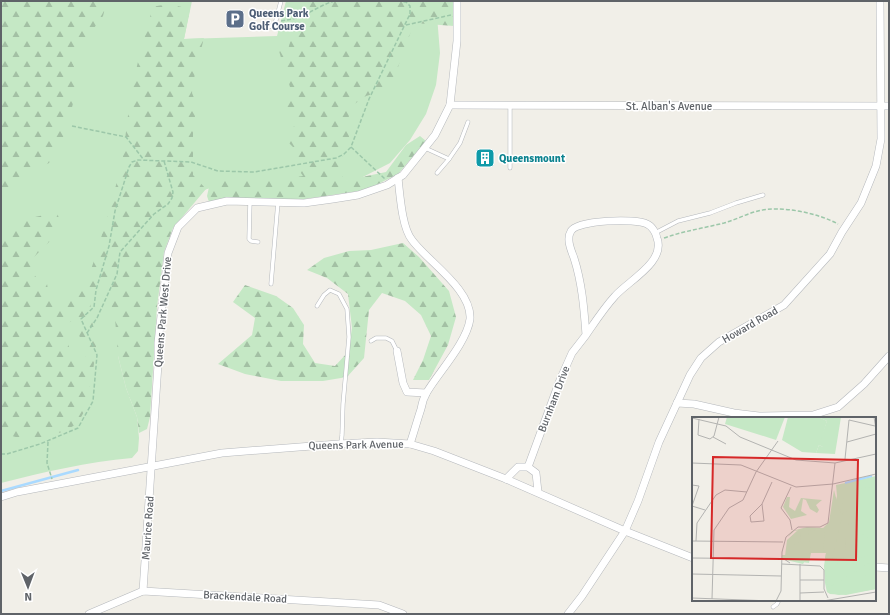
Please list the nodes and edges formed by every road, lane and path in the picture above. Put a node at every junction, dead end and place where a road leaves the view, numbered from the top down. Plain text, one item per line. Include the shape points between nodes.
1 (281, 1) edge
2 (334, 1) edge
3 (399, 1) edge
4 (457, 1) edge
5 (880, 1) edge
6 (457, 14) junction
7 (275, 22) junction
8 (405, 25) junction
9 (263, 27) dead end
10 (450, 105) junction
11 (510, 106) junction
12 (889, 106) edge
13 (880, 107) junction
14 (468, 122) dead end
15 (72, 126) dead end
16 (351, 147) junction
17 (425, 148) junction
18 (449, 159) junction
19 (144, 161) junction
20 (164, 162) junction
21 (510, 168) dead end
22 (437, 174) dead end
23 (398, 178) junction
24 (390, 183) junction
25 (763, 195) dead end
26 (250, 201) junction
27 (278, 202) junction
28 (845, 227) junction
29 (657, 237) junction
30 (258, 242) dead end
31 (272, 284) dead end
32 (317, 306) dead end
33 (87, 333) junction
34 (586, 335) junction
35 (371, 341) dead end
36 (397, 351) joint
37 (889, 356) edge
38 (426, 393) junction
39 (677, 403) junction
40 (48, 441) junction
41 (341, 444) junction
42 (410, 444) junction
43 (1, 454) edge
44 (152, 466) junction
45 (528, 467) junction
46 (506, 479) junction
47 (54, 485) junction
48 (538, 492) junction
49 (1, 496) edge
50 (625, 530) junction
51 (692, 558) edge
52 (876, 567) edge
53 (889, 568) edge
54 (143, 591) junction
55 (778, 601) edge
56 (773, 606) dead end
57 (89, 614) edge
58 (403, 614) edge
59 (568, 614) edge

1 - 7 lane
2 - 7 path via 296,18
3 - 8 path via 410,6 410,14
4 - 6 street, Queens Park West Drive
5 - 13 street, Howard Road
6 - 8 path
6 - 10 street, Queens Park West Drive via 457,41
7 - 9 lane via 273,26
8 - 16 path via 369,99
10 - 11 street, St. Alban's Avenue
10 - 17 street, Queens Park West Drive via 435,135
11 - 13 street, St. Alban's Avenue
11 - 21 lane
12 - 13 street, St. Alban's Avenue
13 - 28 street, Howard Road via 881,139 876,166 861,203
14 - 18 lane via 460,142
15 - 19 path via 126,137
16 - 20 path via 336,158 254,172 218,170 191,162
16 - 24 path
17 - 18 lane
17 - 23 street, Queens Park West Drive
18 - 22 lane
19 - 20 path
19 - 33 path via 132,162 129,167 115,212 94,307 81,319
20 - 33 path via 173,192 172,198 120,252 117,274 97,318
23 - 24 street, Queens Park West Drive
23 - 38 street via 403,219 411,239 446,273 470,312 467,331
24 - 27 street, Queens Park West Drive via 358,195 304,203
25 - 29 lane via 678,221
26 - 27 street, Queens Park West Drive
26 - 30 lane via 249,239
26 - 44 street, Queens Park West Drive via 227,201 196,208 178,227 168,253 158,343
27 - 31 lane
28 - 29 path via 803,212 759,210 724,223
28 - 39 street, Howard Road via 830,254 784,305 719,342 700,358
29 - 34 street, Burnham Drive via 657,252 654,259 615,295
29 - 34 street via 647,224 634,221 584,224 571,231 569,239 581,282
32 - 41 lane via 330,290 339,294 347,309 349,337
33 - 40 path via 97,355 93,401 78,428
34 - 45 street, Burnham Drive via 572,353 560,380
35 - 36 lane via 376,338 392,340
36 - 38 street via 403,383 408,392
37 - 39 street via 864,384 838,407 813,415 759,416
38 - 42 street
39 - 50 street, Howard Road
40 - 43 path
40 - 47 path via 47,463
41 - 42 street, Queens Park Avenue
41 - 44 street, Queens Park Avenue via 222,453
42 - 46 street, Queens Park Avenue
44 - 47 street, Queens Park Avenue
44 - 54 street, Maurice Road
45 - 46 street via 518,467
45 - 48 street via 536,473
46 - 48 street, Queens Park Avenue
47 - 49 street, Queens Park Avenue
48 - 50 street, Queens Park Avenue
50 - 51 street, Queens Park Avenue
50 - 59 street, Howard Road
52 - 53 street
54 - 57 street, Brackendale Road
54 - 58 street, Brackendale Road via 379,605
55 - 56 lane

